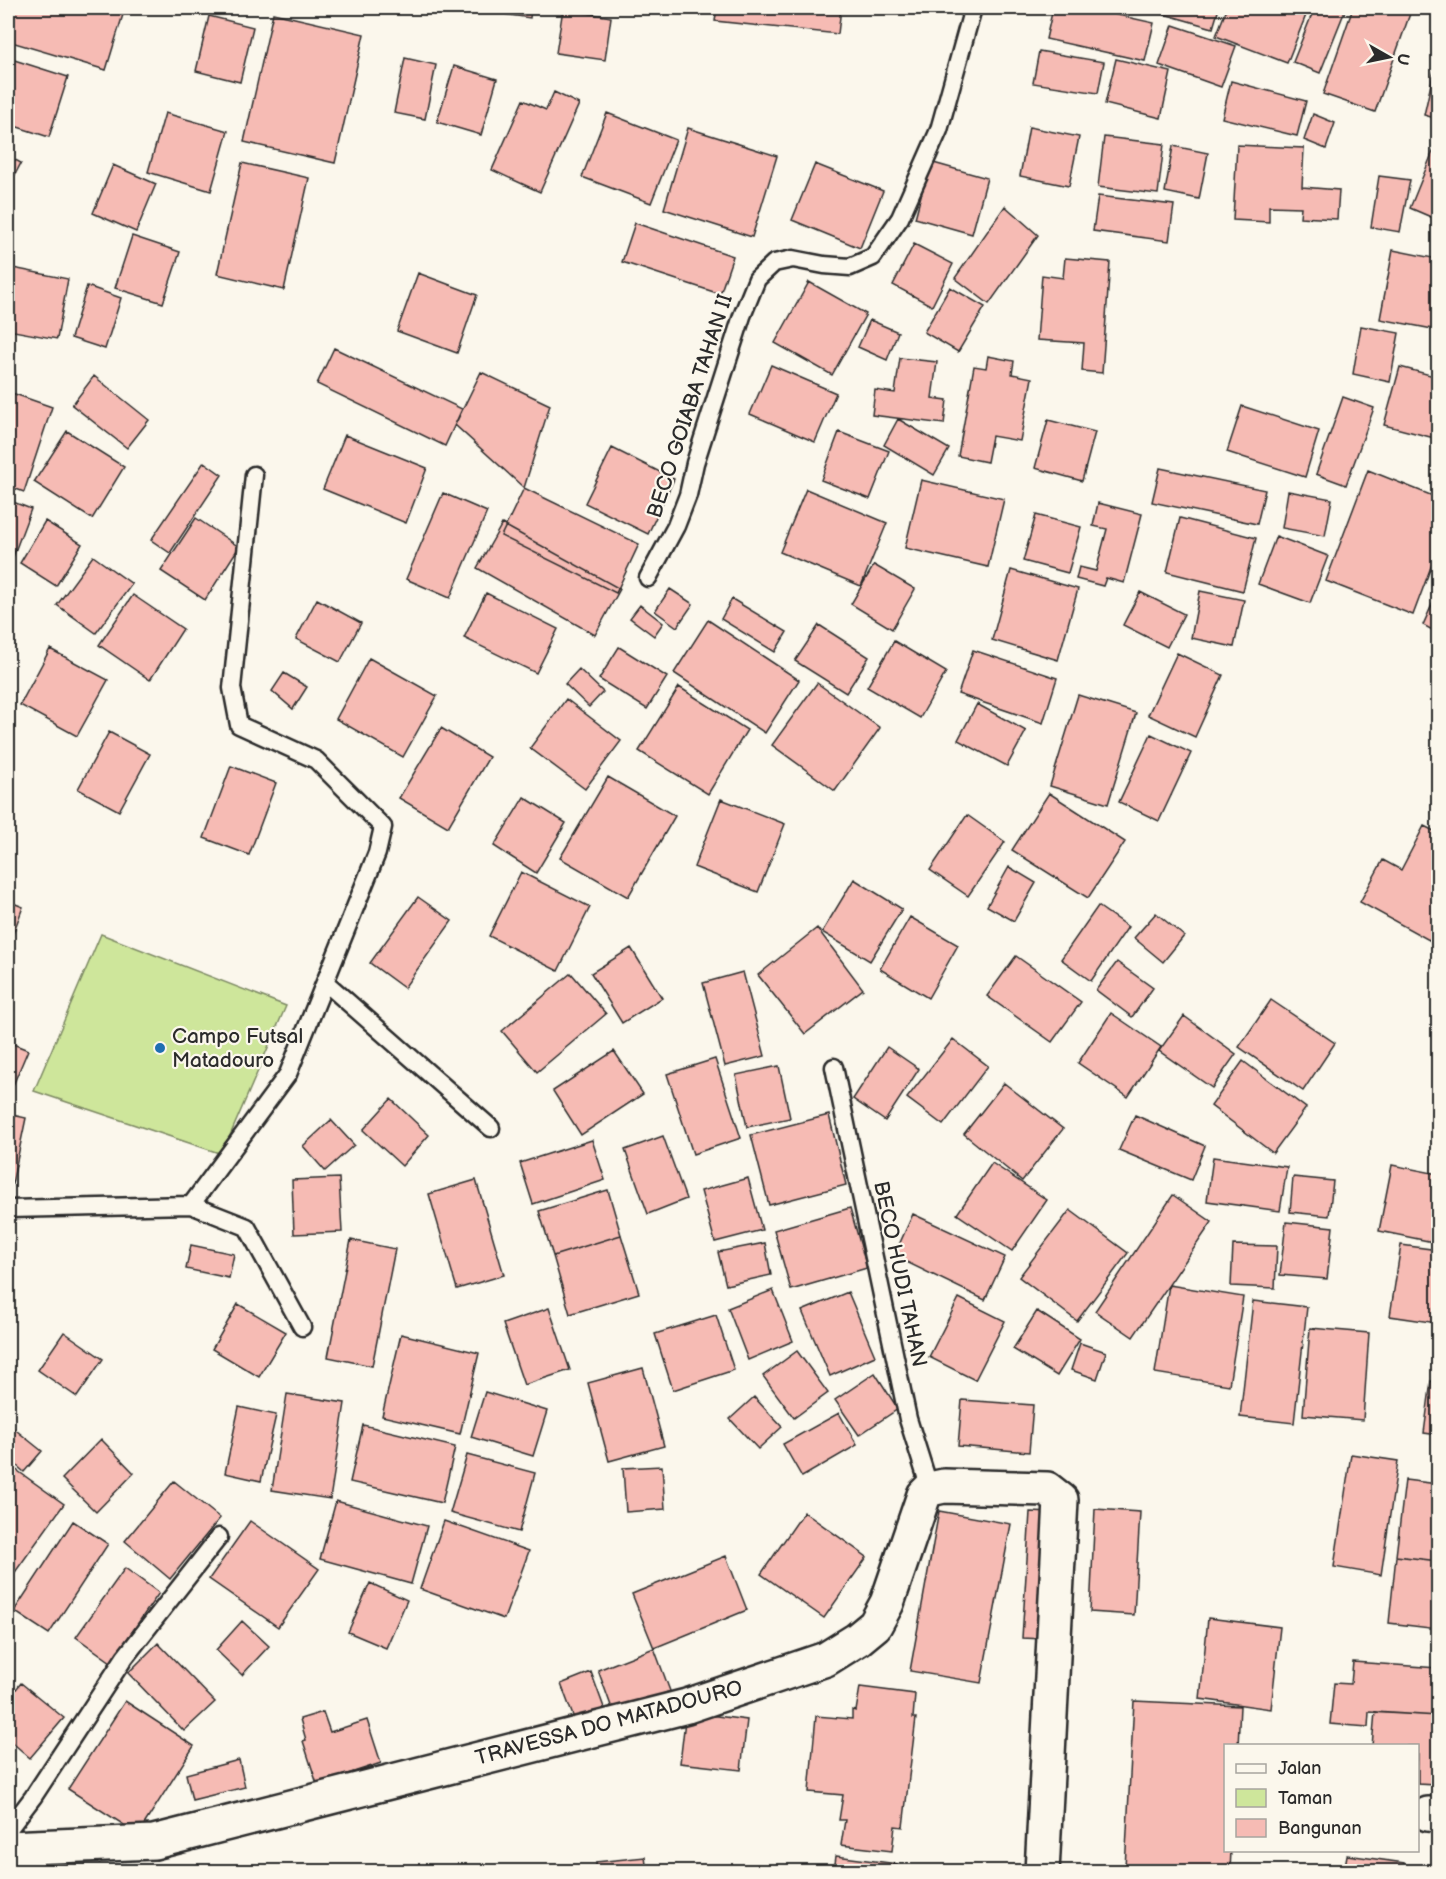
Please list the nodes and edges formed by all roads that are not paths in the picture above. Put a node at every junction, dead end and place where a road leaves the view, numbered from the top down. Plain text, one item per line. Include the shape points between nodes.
1 (974, 8) edge
2 (254, 475) dead end
3 (648, 578) dead end
4 (325, 982) junction
5 (834, 1066) dead end
6 (491, 1128) dead end
7 (191, 1205) junction
8 (8, 1209) edge
9 (302, 1327) dead end
10 (930, 1489) junction
11 (219, 1537) dead end
12 (8, 1830) edge
13 (8, 1848) edge
14 (1042, 1872) edge

1 - 3 lane, BECO GOIABA TAHAN II via 939,130 900,218 873,257 850,267 793,260 774,263 757,279 727,361 688,495
2 - 4 lane via 232,688 239,725 316,760 383,827 377,853
4 - 6 lane
4 - 7 lane via 288,1074
5 - 10 lane, BECO HUDI TAHAN via 908,1419
7 - 8 lane
7 - 9 lane via 247,1227
10 - 13 street, TRAVESSA DO MATADOURO via 924,1495 887,1603 875,1624 826,1659 687,1706 154,1842
10 - 14 street via 1047,1489 1061,1500
11 - 12 lane via 125,1657

